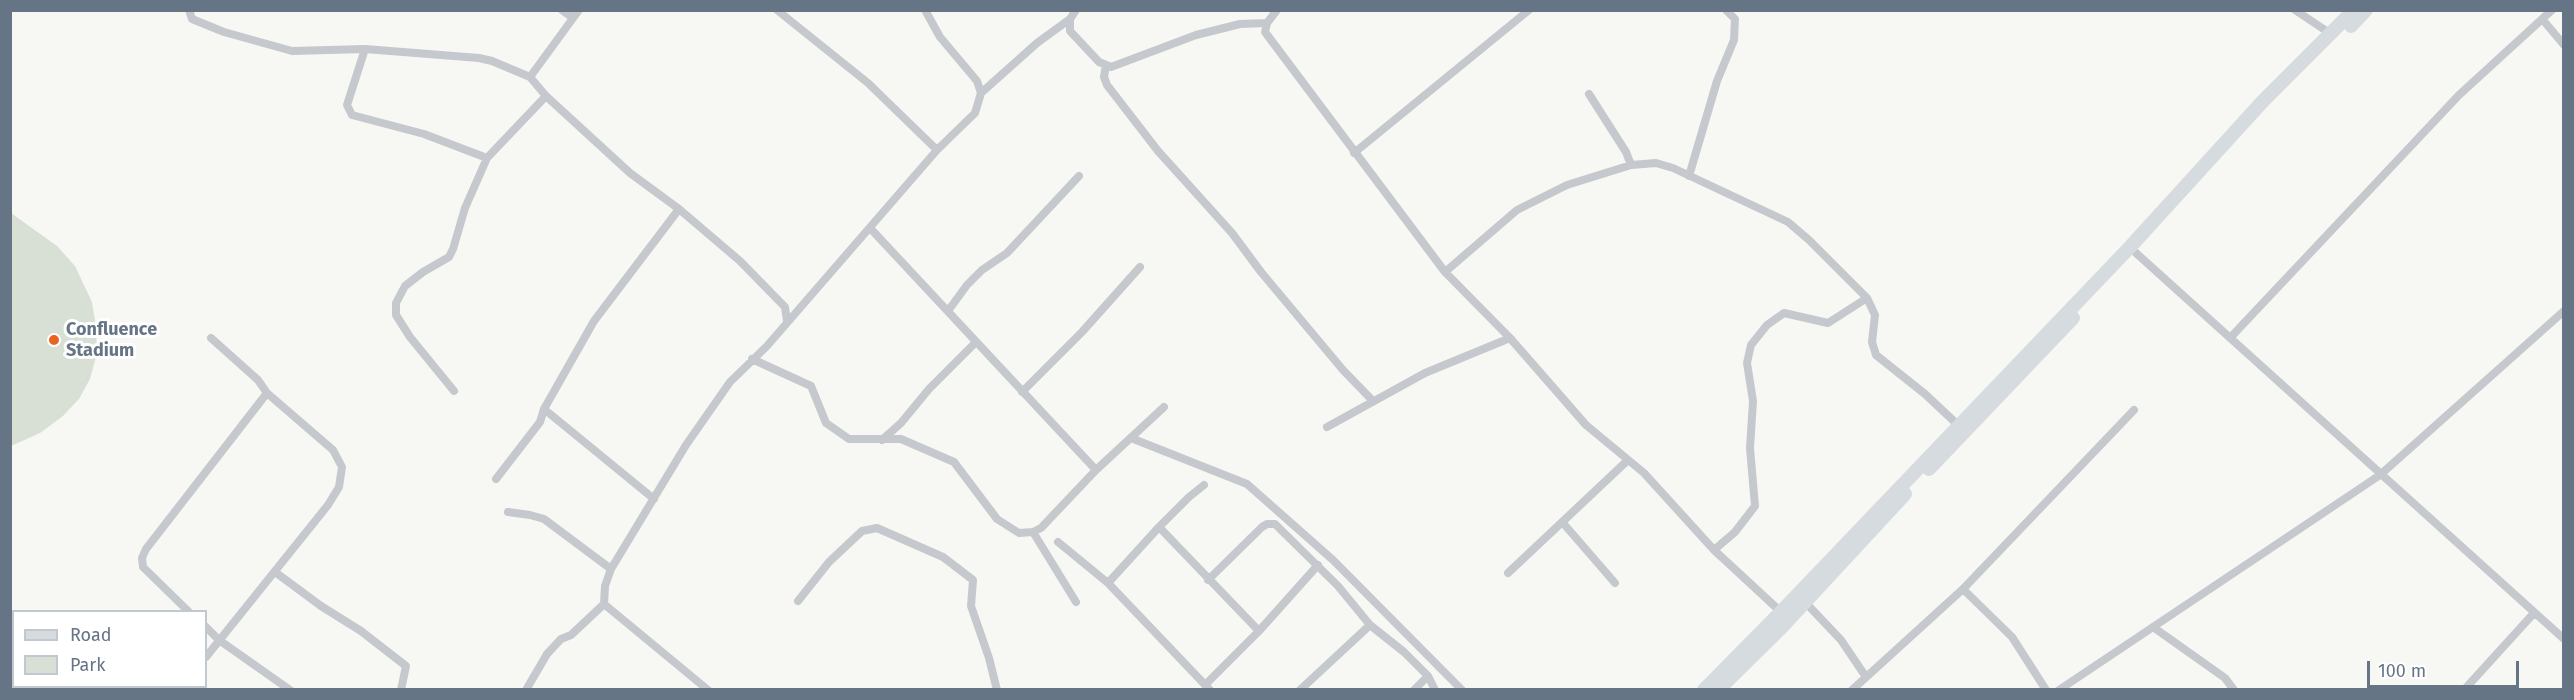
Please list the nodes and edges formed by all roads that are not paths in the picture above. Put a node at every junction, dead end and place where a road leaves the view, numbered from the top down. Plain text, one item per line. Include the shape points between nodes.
1 (189, 10) edge
2 (562, 10) edge
3 (579, 10) edge
4 (777, 10) edge
5 (925, 10) edge
6 (1076, 10) edge
7 (1277, 10) edge
8 (1529, 10) edge
9 (1726, 10) edge
10 (2295, 10) edge
11 (2354, 10) edge
12 (2366, 10) edge
13 (2552, 10) edge
14 (573, 18) junction
15 (1070, 19) junction
16 (2543, 20) junction
17 (1267, 23) junction
18 (2331, 34) junction
19 (2564, 45) edge
20 (365, 49) junction
21 (1106, 65) junction
22 (530, 77) junction
23 (981, 93) junction
24 (1589, 93) dead end
25 (546, 96) junction
26 (938, 150) junction
27 (1354, 153) junction
28 (487, 158) junction
29 (1631, 165) junction
30 (1079, 176) dead end
31 (1689, 176) junction
32 (679, 210) junction
33 (870, 228) junction
34 (2136, 253) junction
35 (1140, 267) dead end
36 (1444, 272) junction
37 (1867, 298) junction
38 (948, 310) junction
39 (2564, 311) edge
40 (788, 321) junction
41 (211, 338) dead end
42 (1510, 338) junction
43 (2230, 338) junction
44 (976, 342) junction
45 (752, 360) junction
46 (454, 391) dead end
47 (1022, 392) junction
48 (267, 393) junction
49 (1373, 401) junction
50 (1164, 407) dead end
51 (544, 409) junction
52 (2134, 410) dead end
53 (1958, 425) junction
54 (1327, 426) dead end
55 (1131, 438) junction
56 (882, 440) junction
57 (1628, 460) junction
58 (1096, 470) junction
59 (2380, 475) junction
60 (496, 479) dead end
61 (1204, 485) dead end
62 (654, 499) junction
63 (508, 512) dead end
64 (1563, 523) junction
65 (1160, 527) junction
66 (1033, 532) junction
67 (1058, 542) dead end
68 (1714, 550) junction
69 (1317, 566) junction
70 (611, 569) junction
71 (275, 572) junction
72 (1509, 573) dead end
73 (1208, 580) junction
74 (1615, 583) dead end
75 (1108, 584) junction
76 (1963, 589) junction
77 (798, 601) dead end
78 (1805, 602) junction
79 (1076, 603) dead end
80 (604, 604) junction
81 (187, 610) edge
82 (1781, 612) junction
83 (2534, 613) junction
84 (1370, 625) junction
85 (2153, 627) junction
86 (207, 628) edge
87 (1259, 631) junction
88 (219, 639) junction
89 (2564, 639) edge
90 (207, 656) edge
91 (1428, 676) junction
92 (1866, 677) junction
93 (1208, 687) edge
94 (290, 690) edge
95 (401, 690) edge
96 (526, 690) edge
97 (708, 690) edge
98 (997, 690) edge
99 (1300, 690) edge
100 (1414, 690) edge
101 (1435, 690) edge
102 (1462, 690) edge
103 (1704, 690) edge
104 (1718, 690) edge
105 (1852, 690) edge
106 (2046, 690) edge
107 (2059, 690) edge
108 (2234, 690) edge
109 (2464, 690) edge

1 - 20 street via 192,20 224,33 292,51
2 - 14 street
3 - 14 street
4 - 26 street via 868,83
5 - 23 street via 940,37 977,81
6 - 15 street
7 - 17 street
8 - 27 street
9 - 31 street via 1735,19 1734,40 1717,81
10 - 18 street
11 - 18 main road
12 - 34 main road via 2269,107
13 - 16 street
14 - 22 street
15 - 21 street via 1070,32
15 - 23 street
16 - 19 street
16 - 43 street via 2459,95
17 - 21 street via 1240,24 1196,35 1118,65
17 - 27 street via 1265,32
18 - 53 main road
20 - 22 street via 479,58
20 - 28 street via 347,105 352,115 424,134
21 - 49 street via 1107,85 1158,151
22 - 25 street
23 - 26 street via 975,113
24 - 29 street
25 - 28 street
25 - 32 street via 630,173
26 - 33 street
27 - 36 street
28 - 46 street via 449,257 405,286 396,303 396,315 405,330
29 - 31 street via 1656,163
29 - 36 street via 1567,185 1518,210
30 - 38 street via 1007,253 967,285
31 - 37 street via 1788,222
32 - 40 street via 740,261 785,307
32 - 51 street via 594,321
33 - 38 street
33 - 40 street
34 - 43 street
34 - 78 main road
35 - 47 street
36 - 42 street
37 - 53 street via 1875,315 1872,342 1876,355
37 - 68 street via 1828,323 1784,313 1750,345 1747,363 1753,400 1750,448 1755,506 1735,532
38 - 44 street
39 - 59 street
40 - 45 street
41 - 48 street
42 - 49 street via 1425,373
42 - 57 street via 1586,425
43 - 59 street
44 - 47 street
44 - 56 street
45 - 56 street via 811,386 826,423 849,439
45 - 62 street via 717,398
47 - 58 street
48 - 71 street via 333,450 342,467 339,487 328,505
48 - 81 street via 142,558 142,567
49 - 54 street
50 - 55 street
51 - 60 street via 540,422
51 - 62 street
52 - 76 street
53 - 82 main road
55 - 58 street
55 - 102 street via 1247,484 1333,560
56 - 66 street via 901,440 954,462 997,519 1019,533
57 - 64 street
57 - 68 street
58 - 66 street
59 - 83 street
59 - 85 street
61 - 65 street
62 - 70 street
63 - 70 street via 544,519
64 - 72 street
64 - 74 street
65 - 73 street
65 - 75 street
66 - 79 street
67 - 75 street
68 - 82 street
69 - 73 street via 1275,524 1268,524
69 - 84 street
69 - 87 street
70 - 80 street
71 - 88 street
71 - 95 street via 406,666
73 - 87 street
75 - 93 street
76 - 92 street
76 - 106 street via 2012,637
77 - 98 street via 829,562 862,531 877,528 943,557 973,580 971,606
78 - 92 street via 1841,640
78 - 104 main road
80 - 96 street via 547,654
80 - 97 street
82 - 103 main road
83 - 89 street
83 - 109 street
84 - 91 street
84 - 99 street
85 - 107 street
85 - 108 street via 2225,678
86 - 88 street
87 - 93 street
88 - 90 street
88 - 94 street
91 - 100 street
91 - 101 street
92 - 105 street

